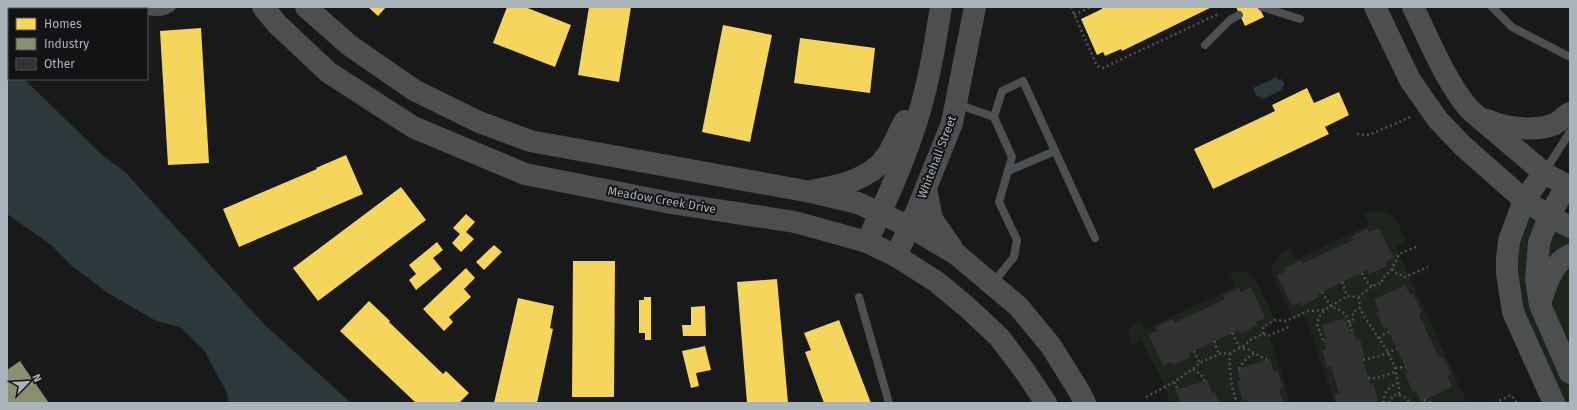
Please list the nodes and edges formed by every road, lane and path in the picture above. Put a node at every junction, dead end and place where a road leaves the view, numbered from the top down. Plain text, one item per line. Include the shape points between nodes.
1 (172, 7) edge
2 (263, 7) edge
3 (306, 7) edge
4 (941, 7) edge
5 (975, 7) edge
6 (1071, 7) edge
7 (1091, 7) edge
8 (1262, 7) edge
9 (1374, 7) edge
10 (1413, 7) edge
11 (1492, 7) edge
12 (148, 11) edge
13 (1074, 15) junction
14 (1239, 15) dead end
15 (1300, 19) dead end
16 (1230, 20) junction
17 (1205, 45) dead end
18 (1570, 57) edge
19 (926, 88) junction
20 (956, 104) junction
21 (1570, 113) edge
22 (1475, 115) junction
23 (1414, 116) dead end
24 (994, 117) junction
25 (1570, 132) edge
26 (1357, 134) dead end
27 (1055, 151) junction
28 (1008, 171) junction
29 (1544, 173) junction
30 (1569, 184) edge
31 (926, 188) junction
32 (804, 191) junction
33 (1524, 200) junction
34 (881, 212) junction
35 (1549, 216) junction
36 (910, 227) junction
37 (1570, 227) edge
38 (1095, 238) dead end
39 (867, 242) junction
40 (1418, 246) dead end
41 (956, 254) junction
42 (1570, 255) edge
43 (896, 256) junction
44 (1428, 268) dead end
45 (1392, 269) junction
46 (1362, 273) dead end
47 (1342, 282) dead end
48 (992, 284) junction
49 (1372, 286) junction
50 (1322, 292) dead end
51 (1347, 296) junction
52 (859, 297) dead end
53 (1359, 297) junction
54 (1540, 305) junction
55 (1332, 307) junction
56 (1360, 308) junction
57 (1325, 310) junction
58 (1349, 323) junction
59 (1289, 326) dead end
60 (1352, 331) dead end
61 (1390, 332) dead end
62 (1232, 333) dead end
63 (1263, 334) junction
64 (1379, 338) junction
65 (1323, 340) dead end
66 (1214, 341) dead end
67 (1240, 348) junction
68 (1397, 349) dead end
69 (1194, 351) dead end
70 (1388, 352) junction
71 (1230, 353) junction
72 (1254, 353) junction
73 (1219, 354) junction
74 (1267, 360) dead end
75 (1362, 360) dead end
76 (1200, 363) junction
77 (1406, 367) dead end
78 (1240, 368) dead end
79 (1193, 369) junction
80 (1395, 370) junction
81 (1570, 373) edge
82 (1368, 378) dead end
83 (1205, 381) dead end
84 (1174, 382) junction
85 (1397, 383) junction
86 (1178, 390) dead end
87 (1399, 395) junction
88 (1146, 397) dead end
89 (1424, 400) dead end
90 (889, 403) edge
91 (1046, 403) edge
92 (1085, 403) edge
93 (1238, 403) edge
94 (1383, 403) edge
95 (1389, 403) edge
96 (1410, 403) edge
97 (1432, 403) edge
98 (1495, 403) edge
99 (1517, 403) edge
100 (1554, 403) edge

1 - 12 lane via 156,13
2 - 39 street, Meadow Creek Drive via 277,24 328,72 413,127 525,174 671,203 795,222
3 - 32 street via 349,45 414,90 479,122 515,136 538,143
4 - 19 street
5 - 20 street, Whitehall Street
6 - 13 path
7 - 13 path
8 - 15 lane
9 - 33 street via 1410,80 1438,120 1463,146
10 - 22 street via 1462,101
11 - 18 lane via 1512,27
13 - 16 path via 1098,66 1103,68 1216,16
14 - 16 lane
16 - 17 lane
19 - 32 street via 900,128 886,157 869,173 840,185
19 - 34 street via 912,135
20 - 24 lane
20 - 31 street, Whitehall Street via 952,123
21 - 22 street via 1554,124 1535,128 1514,128
22 - 29 street
23 - 26 path via 1369,135
24 - 27 lane via 1002,91 1023,81
24 - 28 lane via 1012,157
25 - 29 lane
27 - 28 lane
27 - 38 lane
28 - 48 lane via 999,202 1017,240 1014,258
29 - 30 street
29 - 33 street
30 - 35 street
31 - 36 street, Whitehall Street
31 - 41 street via 932,219
32 - 34 street via 858,203
33 - 35 street
33 - 100 street via 1509,241 1507,273 1513,312
34 - 36 street
34 - 39 street
35 - 37 street
35 - 54 street via 1539,243 1536,263
36 - 41 street
36 - 43 street, Whitehall Street
39 - 43 street, Meadow Creek Drive
40 - 45 path via 1399,254
41 - 48 street
42 - 54 street via 1550,273
43 - 91 street, Meadow Creek Drive via 938,282 999,337
44 - 45 path via 1405,278
45 - 49 path via 1382,279 1382,283
46 - 49 path
47 - 51 path
48 - 92 street via 1018,306 1051,346
49 - 53 path
50 - 55 path
51 - 53 path
51 - 55 path
52 - 90 lane
53 - 56 path
54 - 81 street
55 - 57 path
55 - 58 path via 1340,309
56 - 58 path via 1353,312 1353,321
56 - 64 path
57 - 63 path via 1308,311 1286,321 1275,320 1263,327
57 - 65 path via 1317,324
58 - 60 path
59 - 63 path via 1268,336
61 - 64 path
62 - 67 path
63 - 67 path
64 - 70 path
66 - 73 path
67 - 71 path
67 - 72 path
68 - 70 path
69 - 76 path
70 - 75 path
70 - 80 path
71 - 73 path
71 - 93 path via 1232,389
72 - 74 path
72 - 78 path
73 - 76 path
76 - 79 path
77 - 80 path
79 - 83 path
79 - 84 path
80 - 82 path via 1377,378
80 - 85 path
84 - 86 path
84 - 88 path
85 - 87 path
85 - 94 path via 1384,394
87 - 95 path via 1393,395
87 - 96 path via 1407,398
89 - 97 path
98 - 99 path via 1511,395

